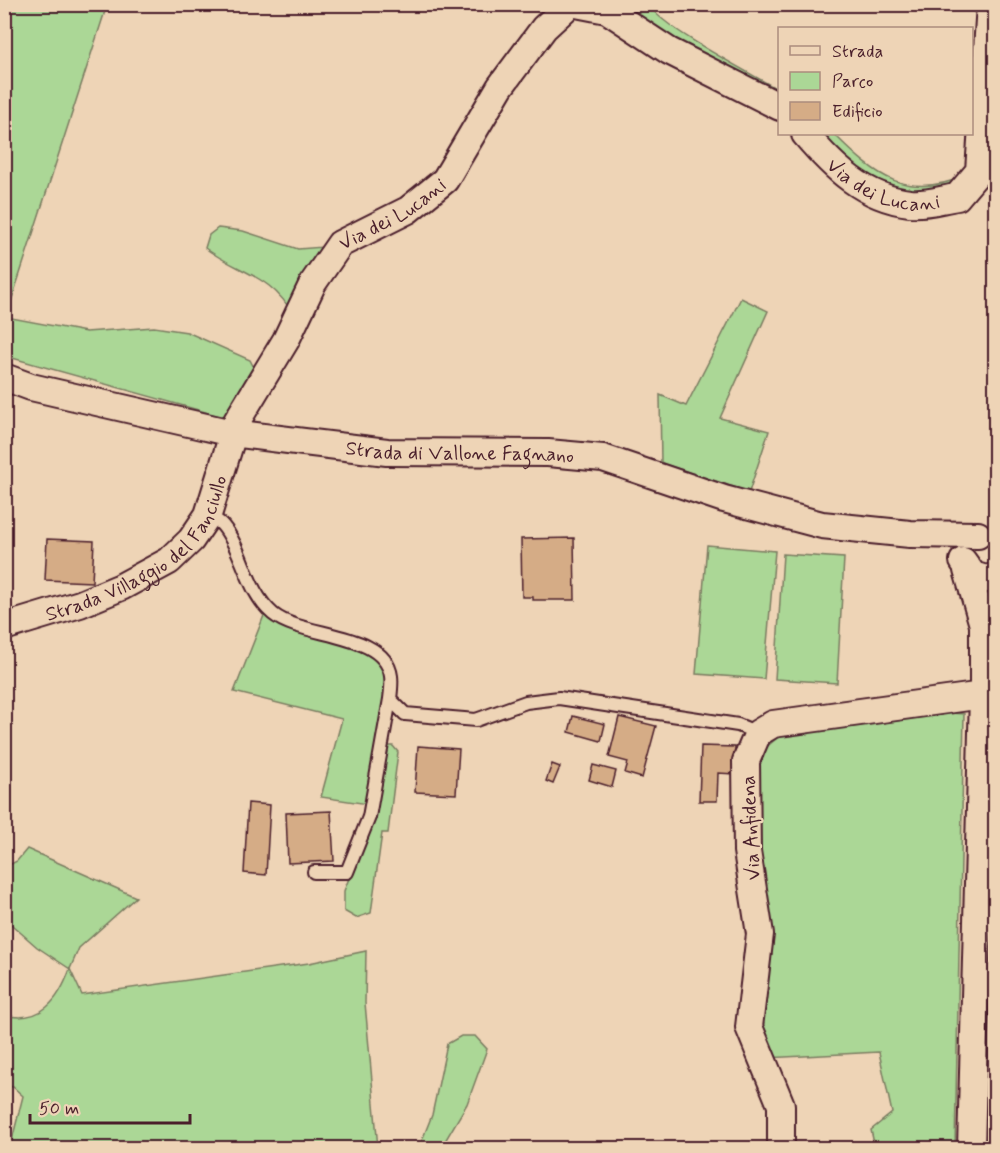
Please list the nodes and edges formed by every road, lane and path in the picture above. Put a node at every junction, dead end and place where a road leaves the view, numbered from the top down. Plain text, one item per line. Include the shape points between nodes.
1 (570, 4) edge
2 (576, 4) edge
3 (990, 4) edge
4 (778, 106) edge
5 (806, 135) edge
6 (4, 377) edge
7 (232, 433) junction
8 (208, 515) junction
9 (910, 534) junction
10 (987, 535) edge
11 (965, 567) junction
12 (996, 576) edge
13 (996, 584) edge
14 (983, 625) junction
15 (4, 627) edge
16 (984, 694) junction
17 (390, 699) junction
18 (758, 734) junction
19 (314, 872) dead end
20 (987, 888) edge
21 (781, 1149) edge
22 (971, 1149) edge

1 - 7 street, Via dei Lucani via 544,28 500,87 445,180 408,210 340,244 313,283
2 - 4 street via 607,10 669,51
3 - 5 street, Via dei Lucani via 979,171 957,197 911,204 864,190 827,160
6 - 7 street, Strada di Vallone Fagnano via 31,387
7 - 8 street, Strada Villaggio del Fanciullo
7 - 9 street, Strada di Vallone Fagnano via 387,452 548,453 603,458 724,499 822,525
8 - 15 street, Strada Villaggio del Fanciullo via 191,540 169,561 80,604
8 - 17 lane via 223,526 256,594 273,614 292,626 364,644 382,658 391,674
9 - 10 street, Strada di Vallone Fagnano
9 - 11 street, Strada di Vallone Fagnano via 947,549
10 - 11 street via 967,543 962,556
11 - 12 street via 979,578
11 - 14 street
13 - 14 street
14 - 16 street
16 - 18 street via 773,724
16 - 20 street
17 - 18 lane via 405,714 476,720 526,702 559,698 738,724
17 - 19 lane via 369,817 347,872
18 - 21 street, Via Anfidena via 746,761 747,851 760,934 749,1027 780,1105
20 - 22 street

